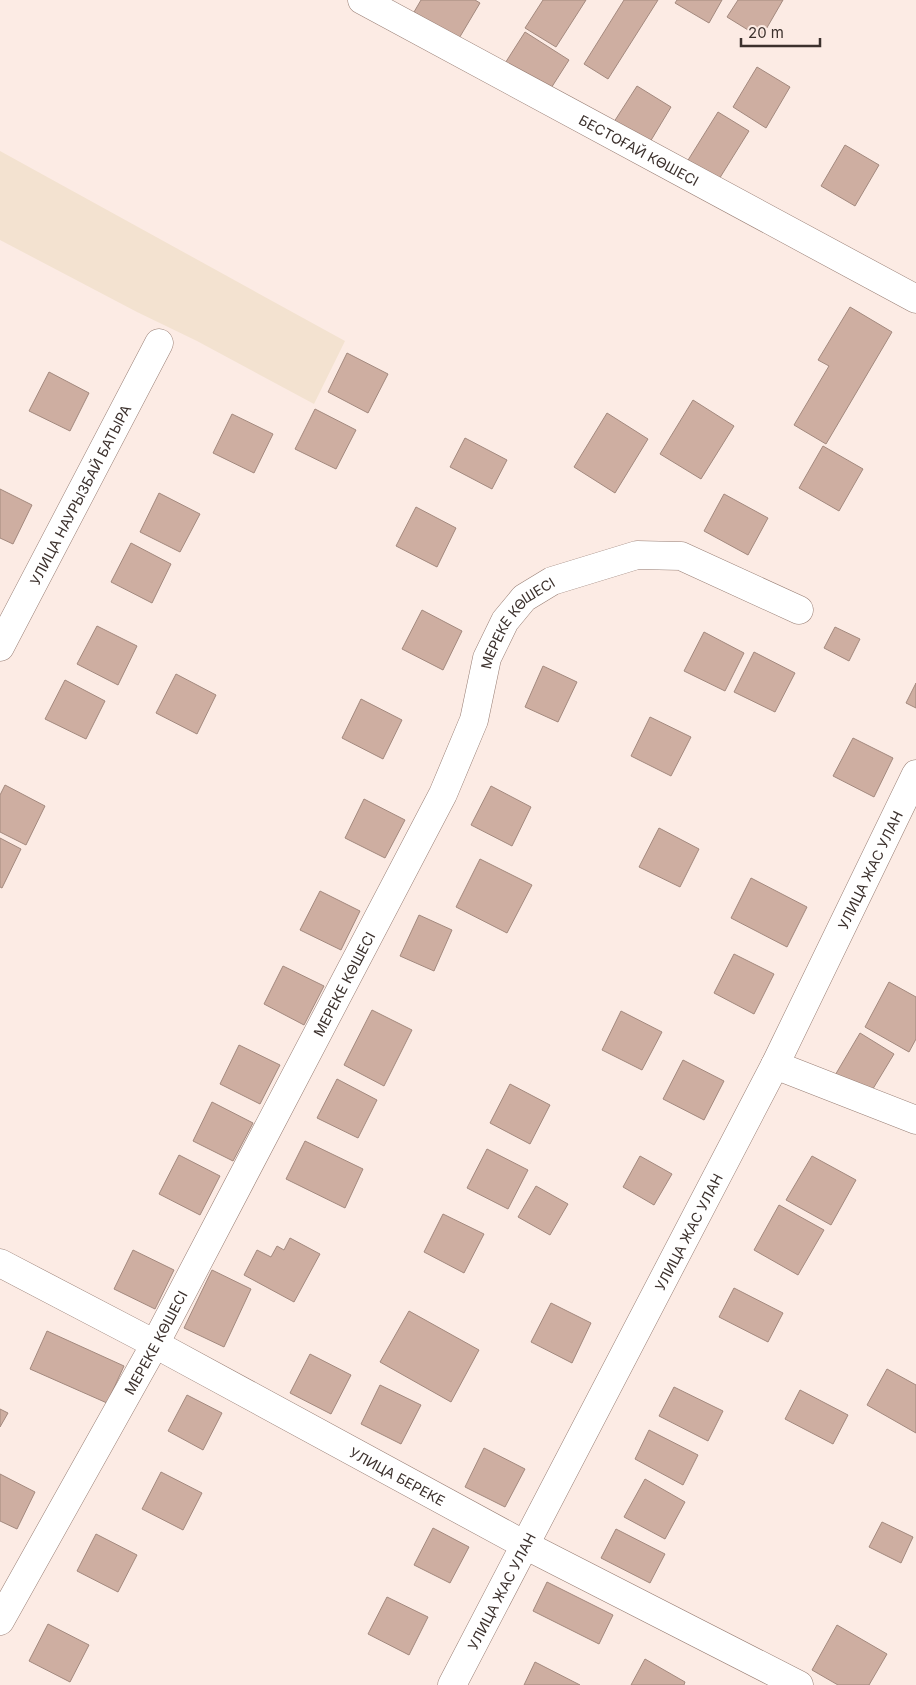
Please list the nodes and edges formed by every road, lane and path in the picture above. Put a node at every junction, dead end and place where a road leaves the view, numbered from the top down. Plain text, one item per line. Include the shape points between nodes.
1 (362, 0) edge
2 (916, 299) edge
3 (159, 343) dead end
4 (799, 610) dead end
5 (0, 646) edge
6 (916, 774) edge
7 (775, 1065) junction
8 (916, 1120) edge
9 (0, 1263) edge
10 (155, 1344) junction
11 (525, 1545) junction
12 (0, 1621) edge
13 (452, 1685) edge
14 (799, 1685) edge

1 - 2 street, БЕСТОҒАЙ КӨШЕСІ
3 - 5 street, УЛИЦА НАУРЫЗБАЙ БАТЫРА
4 - 10 street, МЕРЕКЕ КӨШЕСІ via 681,556 637,554 552,581 524,598 505,621 487,658 474,720 443,794
6 - 7 street, УЛИЦА ЖАС УЛАН
7 - 8 street
7 - 11 street, УЛИЦА ЖАС УЛАН
9 - 10 street, УЛИЦА БЕРЕКЕ
10 - 11 street, УЛИЦА БЕРЕКЕ
10 - 12 street, МЕРЕКЕ КӨШЕСІ
11 - 13 street, УЛИЦА ЖАС УЛАН
11 - 14 street, УЛИЦА БЕРЕКЕ

